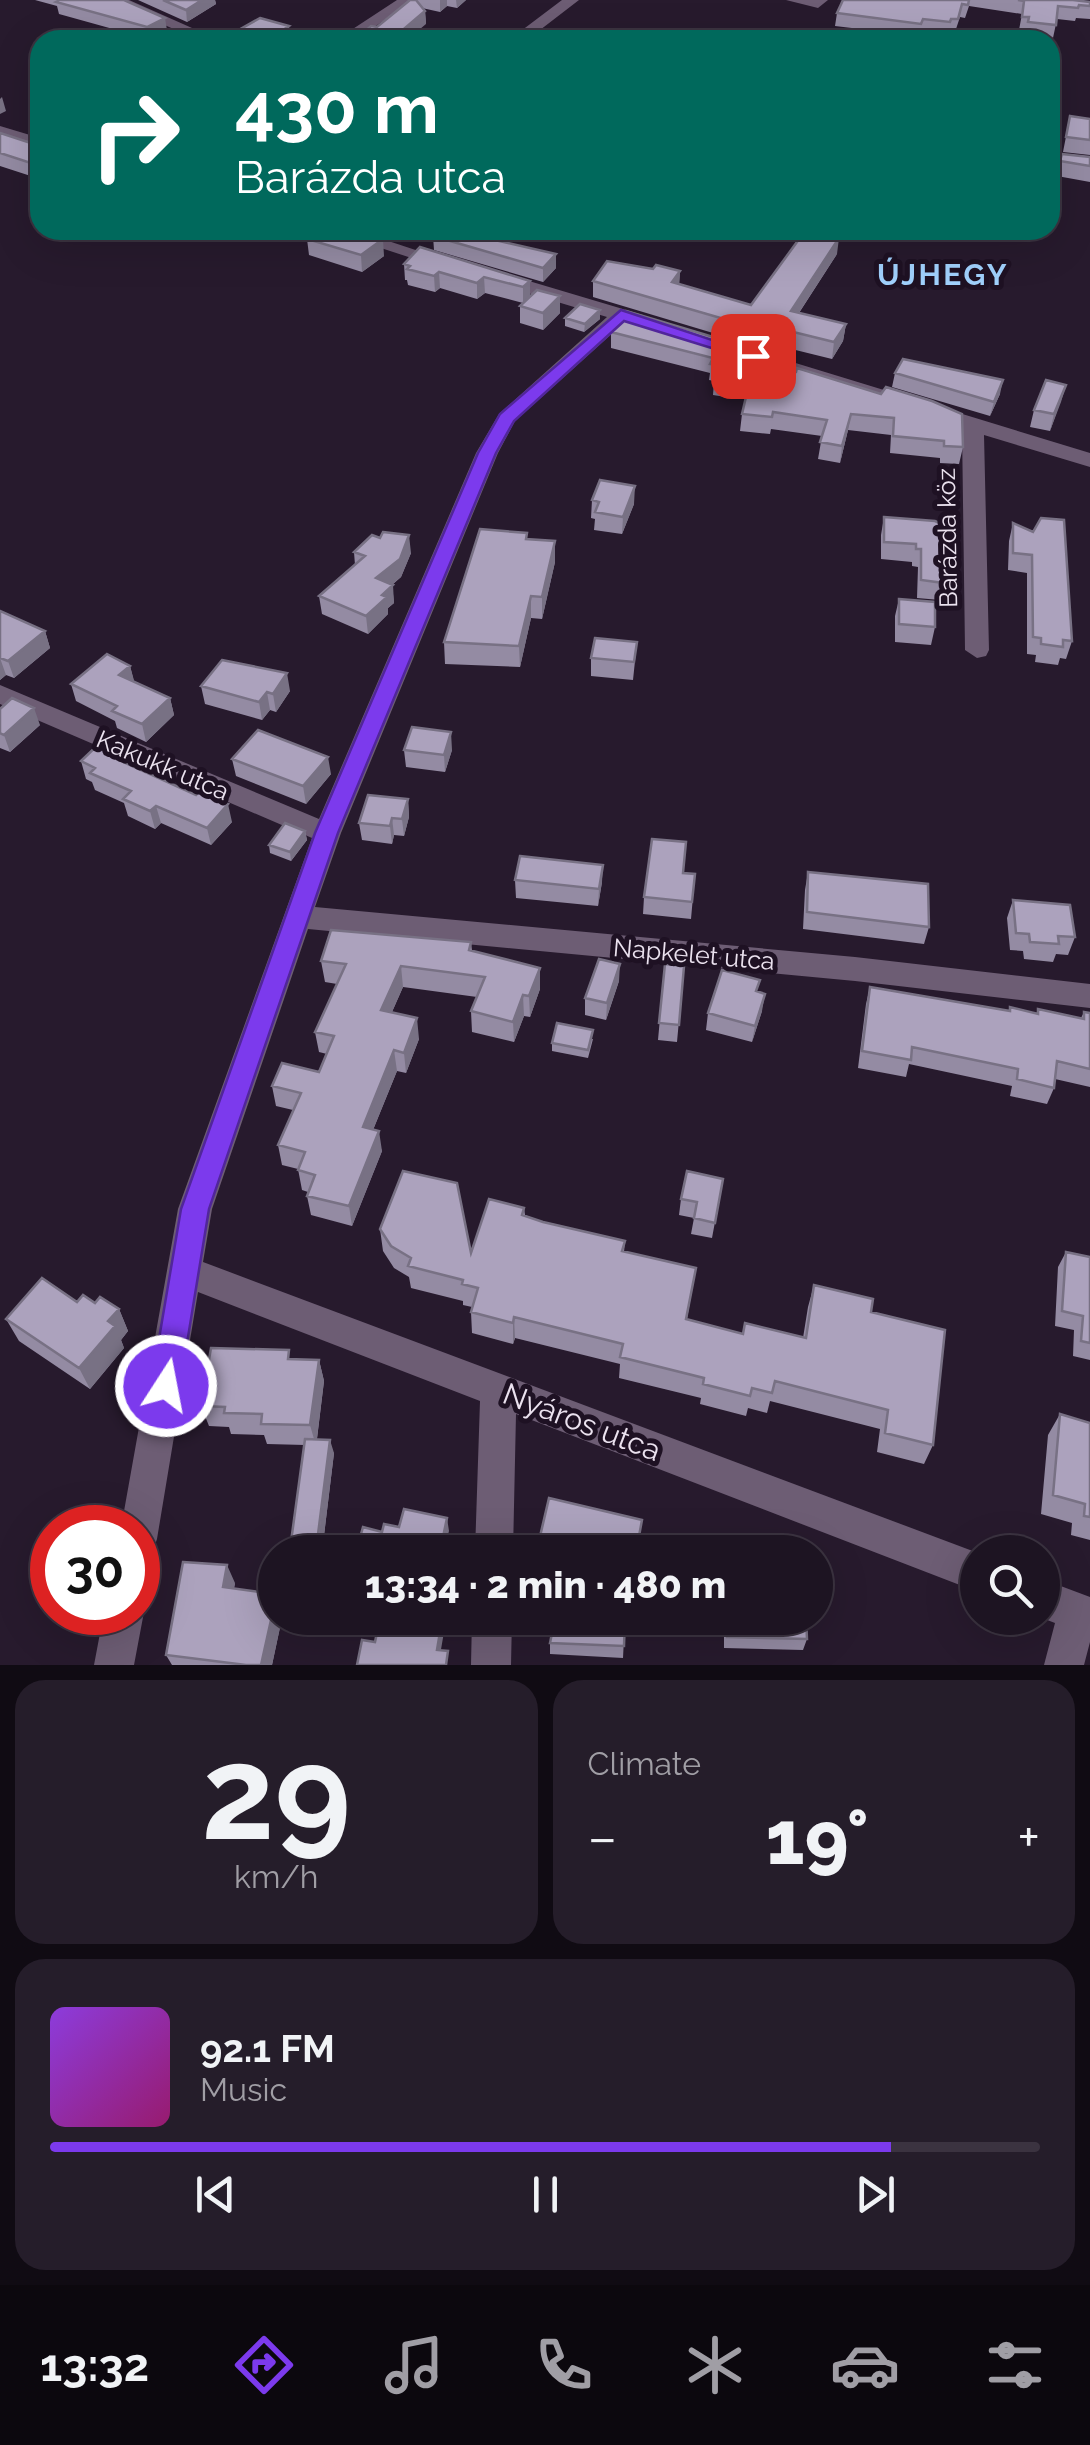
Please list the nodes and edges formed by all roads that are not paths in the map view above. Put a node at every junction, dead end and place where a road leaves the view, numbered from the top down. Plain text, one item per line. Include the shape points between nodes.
1 (116, 0) edge
2 (407, 0) edge
3 (572, 0) edge
4 (793, 0) edge
5 (821, 0) edge
6 (186, 30) edge
7 (360, 30) edge
8 (531, 30) edge
9 (0, 131) edge
10 (30, 140) edge
11 (1060, 161) edge
12 (1090, 163) edge
13 (369, 240) edge
14 (621, 314) junction
15 (659, 326) edge
16 (697, 338) edge
17 (973, 426) junction
18 (1090, 460) edge
19 (977, 650) dead end
20 (0, 694) edge
21 (326, 833) junction
22 (297, 917) junction
23 (1090, 996) edge
24 (187, 1272) junction
25 (498, 1390) junction
26 (144, 1505) edge
27 (494, 1535) edge
28 (960, 1565) edge
29 (1070, 1609) edge
30 (120, 1635) edge
31 (492, 1635) edge
32 (114, 1665) edge
33 (491, 1665) edge
34 (1064, 1665) edge

1 - 6 street
2 - 7 street
3 - 8 street
4 - 5 street
9 - 10 street
11 - 12 street
13 - 14 street
14 - 15 street
14 - 21 street via 506,418
16 - 17 street
17 - 18 street
17 - 19 street, Barázda köz
20 - 21 street, Kakukk utca
21 - 22 street
22 - 23 street, Napkelet utca
22 - 24 street via 195,1209
24 - 25 street, Nyáros utca
24 - 26 street
25 - 27 street
25 - 28 street, Nyáros utca
29 - 34 street
30 - 32 street
31 - 33 street

